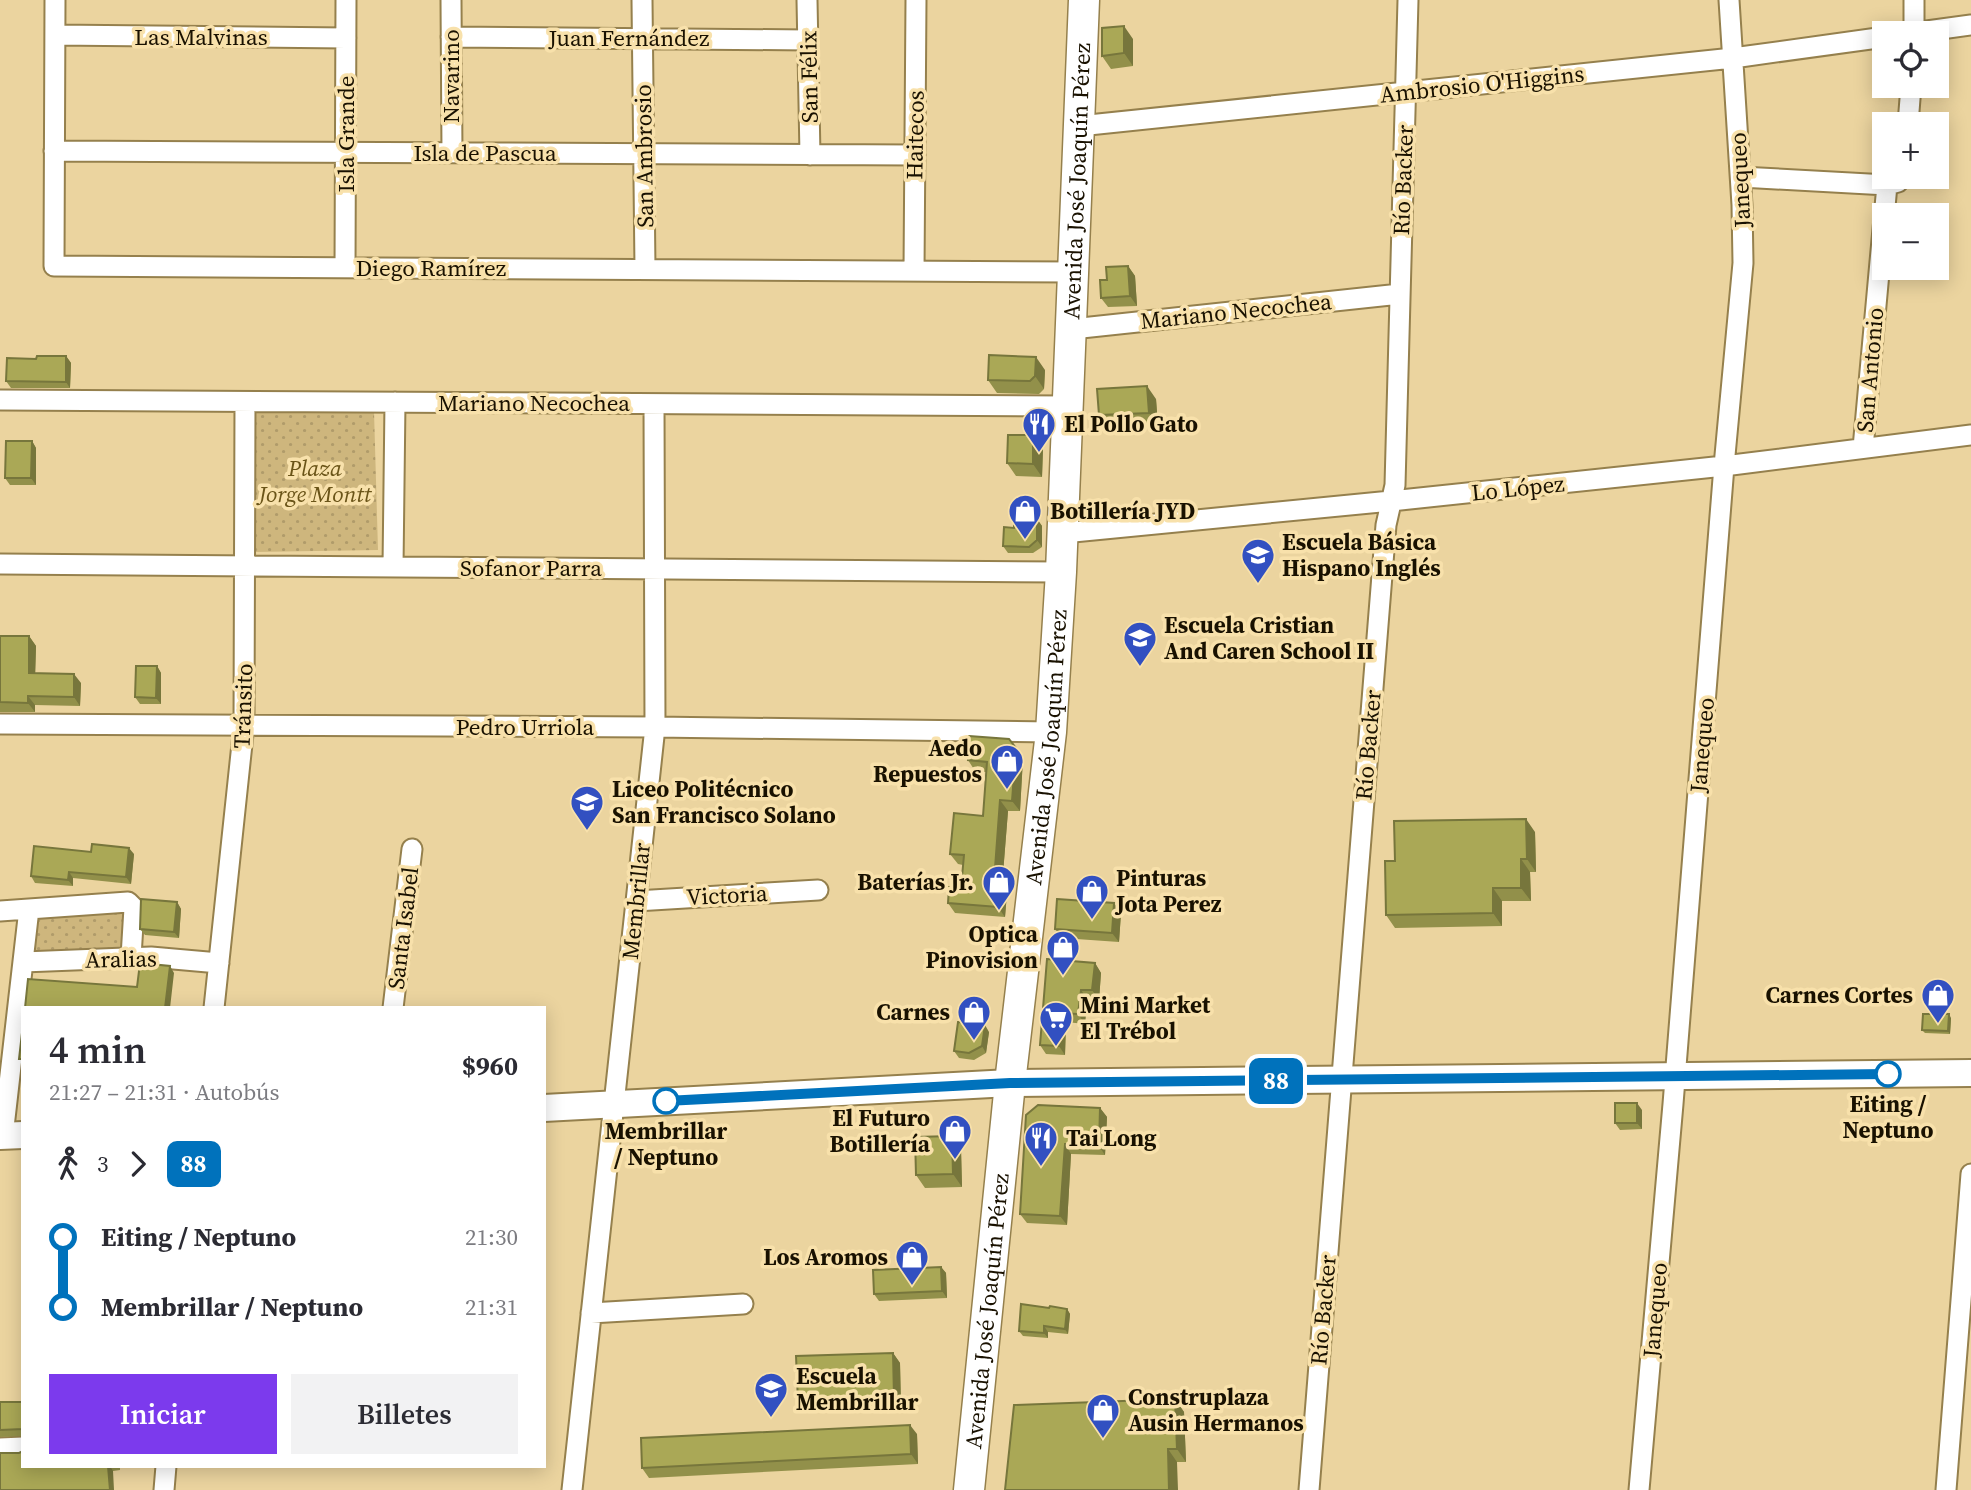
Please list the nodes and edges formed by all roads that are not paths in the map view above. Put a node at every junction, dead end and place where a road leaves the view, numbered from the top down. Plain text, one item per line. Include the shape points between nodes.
1 (55, 0) edge
2 (346, 0) edge
3 (451, 0) edge
4 (642, 0) edge
5 (807, 0) edge
6 (916, 0) edge
7 (1084, 0) edge
8 (1408, 0) edge
9 (1729, 0) edge
10 (1914, 0) edge
11 (1914, 21) edge
12 (1971, 25) edge
13 (1949, 28) edge
14 (55, 35) junction
15 (451, 37) junction
16 (346, 38) junction
17 (643, 38) junction
18 (1872, 39) edge
19 (808, 40) junction
20 (1733, 58) junction
21 (1406, 92) junction
22 (1079, 126) junction
23 (54, 151) junction
24 (346, 152) junction
25 (452, 153) junction
26 (644, 154) junction
27 (810, 155) junction
28 (915, 155) junction
29 (1741, 177) junction
30 (1872, 180) edge
31 (1894, 189) edge
32 (345, 268) junction
33 (645, 269) junction
34 (914, 271) junction
35 (1074, 272) junction
36 (1400, 294) junction
37 (1072, 329) junction
38 (0, 400) edge
39 (245, 402) junction
40 (395, 402) junction
41 (654, 404) junction
42 (1069, 406) junction
43 (1971, 435) edge
44 (1863, 449) junction
45 (1724, 466) junction
46 (1391, 501) junction
47 (1063, 533) junction
48 (0, 564) edge
49 (245, 566) junction
50 (393, 567) junction
51 (654, 569) junction
52 (1061, 572) junction
53 (0, 723) edge
54 (244, 725) junction
55 (655, 727) junction
56 (1051, 733) junction
57 (412, 849) dead end
58 (818, 890) dead end
59 (636, 901) junction
60 (29, 909) junction
61 (0, 911) edge
62 (131, 957) junction
63 (23, 962) junction
64 (219, 962) junction
65 (214, 1006) edge
66 (393, 1006) edge
67 (1971, 1073) edge
68 (1675, 1076) junction
69 (1341, 1080) junction
70 (1010, 1083) junction
71 (615, 1104) junction
72 (546, 1108) edge
73 (9, 1136) edge
74 (1971, 1174) edge
75 (743, 1304) dead end
76 (591, 1313) junction
77 (21, 1447) edge
78 (0, 1448) edge
79 (166, 1468) edge
80 (164, 1490) edge
81 (572, 1490) edge
82 (969, 1490) edge
83 (1309, 1490) edge
84 (1639, 1490) edge
85 (1946, 1490) edge

1 - 14 street, Diego Ramírez
2 - 16 street, Isla Grande
3 - 15 street, Navarino
4 - 17 street, San Ambrosio
5 - 19 street, San Félix
6 - 28 street, Haitecos
7 - 22 main road, Avenida José Joaquín Pérez
8 - 21 street, Río Backer
9 - 20 street, Janequeo
10 - 11 street
12 - 13 street
14 - 16 street, Las Malvinas
14 - 23 street, Diego Ramírez
15 - 17 street, Juan Fernández
15 - 25 street, Navarino
16 - 24 street, Isla Grande
17 - 19 street, Juan Fernández
17 - 26 street, San Ambrosio
18 - 20 street, Ambrosio O'Higgins
19 - 27 street, San Félix
20 - 21 street, Ambrosio O'Higgins
20 - 29 street, Janequeo
21 - 22 street, Ambrosio O'Higgins
21 - 36 street, Río Backer
22 - 35 main road, Avenida José Joaquín Pérez
23 - 24 street, Isla de Pascua
23 - 32 street, Diego Ramírez via 54,266
24 - 25 street, Isla de Pascua
24 - 32 street, Isla Grande
25 - 26 street, Isla de Pascua
26 - 27 street, Isla de Pascua
26 - 33 street, San Ambrosio
27 - 28 street, Isla de Pascua
28 - 34 street, Haitecos
29 - 30 street
29 - 45 street, Janequeo via 1742,275
31 - 44 street, San Antonio
32 - 33 street, Diego Ramírez
33 - 34 street, Diego Ramírez
34 - 35 street, Diego Ramírez
35 - 37 main road, Avenida José Joaquín Pérez
36 - 37 street, Mariano Necochea
36 - 46 street, Río Backer
37 - 42 main road, Avenida José Joaquín Pérez
38 - 39 street, Mariano Necochea
39 - 40 street, Mariano Necochea
39 - 49 street, Tránsito
40 - 41 street, Mariano Necochea
40 - 50 street
41 - 42 street, Mariano Necochea
41 - 51 street, Membrillar
42 - 47 main road, Avenida José Joaquín Pérez
43 - 44 street, Lo López
44 - 45 street, Lo López
45 - 46 street, Lo López
45 - 68 street, Janequeo
46 - 47 street, Lo López
46 - 69 street, Río Backer
47 - 52 main road, Avenida José Joaquín Pérez
48 - 49 street, Sofanor Parra
49 - 50 street, Sofanor Parra
49 - 54 street, Tránsito
50 - 51 street, Sofanor Parra
51 - 52 street, Sofanor Parra
51 - 55 street, Membrillar
52 - 56 main road, Avenida José Joaquín Pérez
53 - 54 street, Pedro Urriola
54 - 55 street, Pedro Urriola
54 - 64 street, Tránsito
55 - 56 street, Pedro Urriola
55 - 59 street, Membrillar
56 - 70 main road, Avenida José Joaquín Pérez
57 - 66 street, Santa Isabel
58 - 59 street, Victoria
59 - 71 street, Membrillar
60 - 61 street
60 - 62 street via 128,902 134,908
60 - 63 street
62 - 63 street, Aralias
62 - 64 street, Aralias
63 - 73 street
64 - 65 street, Tránsito
67 - 68 main road
68 - 69 main road
68 - 84 street, Janequeo
69 - 70 main road
69 - 83 street, Río Backer
70 - 71 main road
70 - 82 main road, Avenida José Joaquín Pérez
71 - 72 main road
71 - 76 street, Membrillar
74 - 85 street
75 - 76 street
76 - 81 street, Membrillar
77 - 78 street
79 - 80 street

